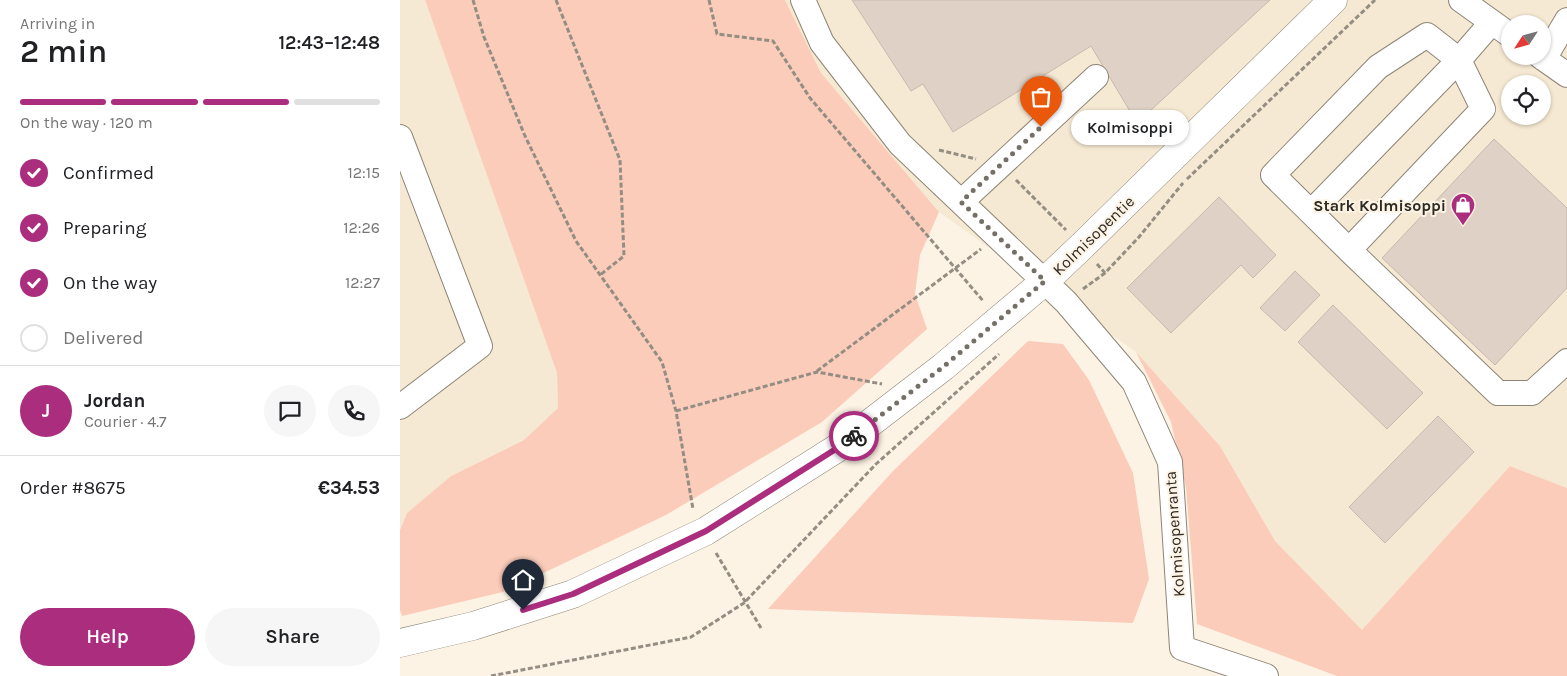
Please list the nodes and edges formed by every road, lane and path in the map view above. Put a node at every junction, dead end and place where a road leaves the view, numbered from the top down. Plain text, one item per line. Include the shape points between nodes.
1 (473, 0) edge
2 (556, 0) edge
3 (709, 0) edge
4 (803, 0) edge
5 (1333, 0) edge
6 (1375, 0) edge
7 (1461, 0) edge
8 (1567, 20) edge
9 (1501, 28) edge
10 (1551, 44) edge
11 (1459, 60) junction
12 (1551, 64) edge
13 (1567, 75) edge
14 (1096, 77) dead end
15 (400, 138) edge
16 (938, 150) dead end
17 (1000, 164) junction
18 (961, 202) junction
19 (1311, 212) junction
20 (997, 236) junction
21 (1082, 246) junction
22 (1349, 250) junction
23 (955, 269) junction
24 (1105, 273) junction
25 (600, 275) junction
26 (1045, 281) junction
27 (1066, 302) junction
28 (999, 319) junction
29 (1000, 353) dead end
30 (1567, 362) edge
31 (817, 372) junction
32 (913, 390) junction
33 (400, 407) edge
34 (676, 411) junction
35 (693, 509) dead end
36 (716, 553) dead end
37 (744, 602) junction
38 (761, 628) dead end
39 (400, 643) edge
40 (491, 676) edge
41 (1266, 676) edge

1 - 25 path via 484,38 525,136 576,241
2 - 25 path via 620,160 624,256
3 - 23 path via 717,34 773,42 810,98
4 - 18 street, Kolmisopenranta via 822,43 900,144
5 - 21 main road, Kolmisopentie
6 - 24 path via 1182,185
7 - 9 street
8 - 10 street
9 - 11 street
11 - 19 street
11 - 19 street via 1427,35 1378,67 1365,80 1273,175
11 - 22 street via 1484,109
12 - 13 street
14 - 17 street
15 - 33 street via 480,346
16 - 17 path
17 - 18 street
17 - 21 path
18 - 20 street, Kolmisopenranta
19 - 22 street
20 - 23 path
20 - 26 street, Kolmisopenranta
21 - 24 path
21 - 26 main road, Kolmisopentie
22 - 30 street via 1498,392 1532,394
23 - 28 path
23 - 31 path
24 - 27 path
25 - 34 path via 662,362
26 - 27 street, Kolmisopenranta
26 - 28 main road, Kolmisopentie
27 - 41 street, Kolmisopenranta via 1134,382 1170,462 1182,648
28 - 32 main road, Kolmisopentie
29 - 37 path via 876,464
31 - 32 path
31 - 34 path
32 - 39 main road, Kolmisopentie via 839,447 706,531 573,594 473,626
34 - 35 path
36 - 37 path
37 - 38 path
37 - 40 path via 691,637

